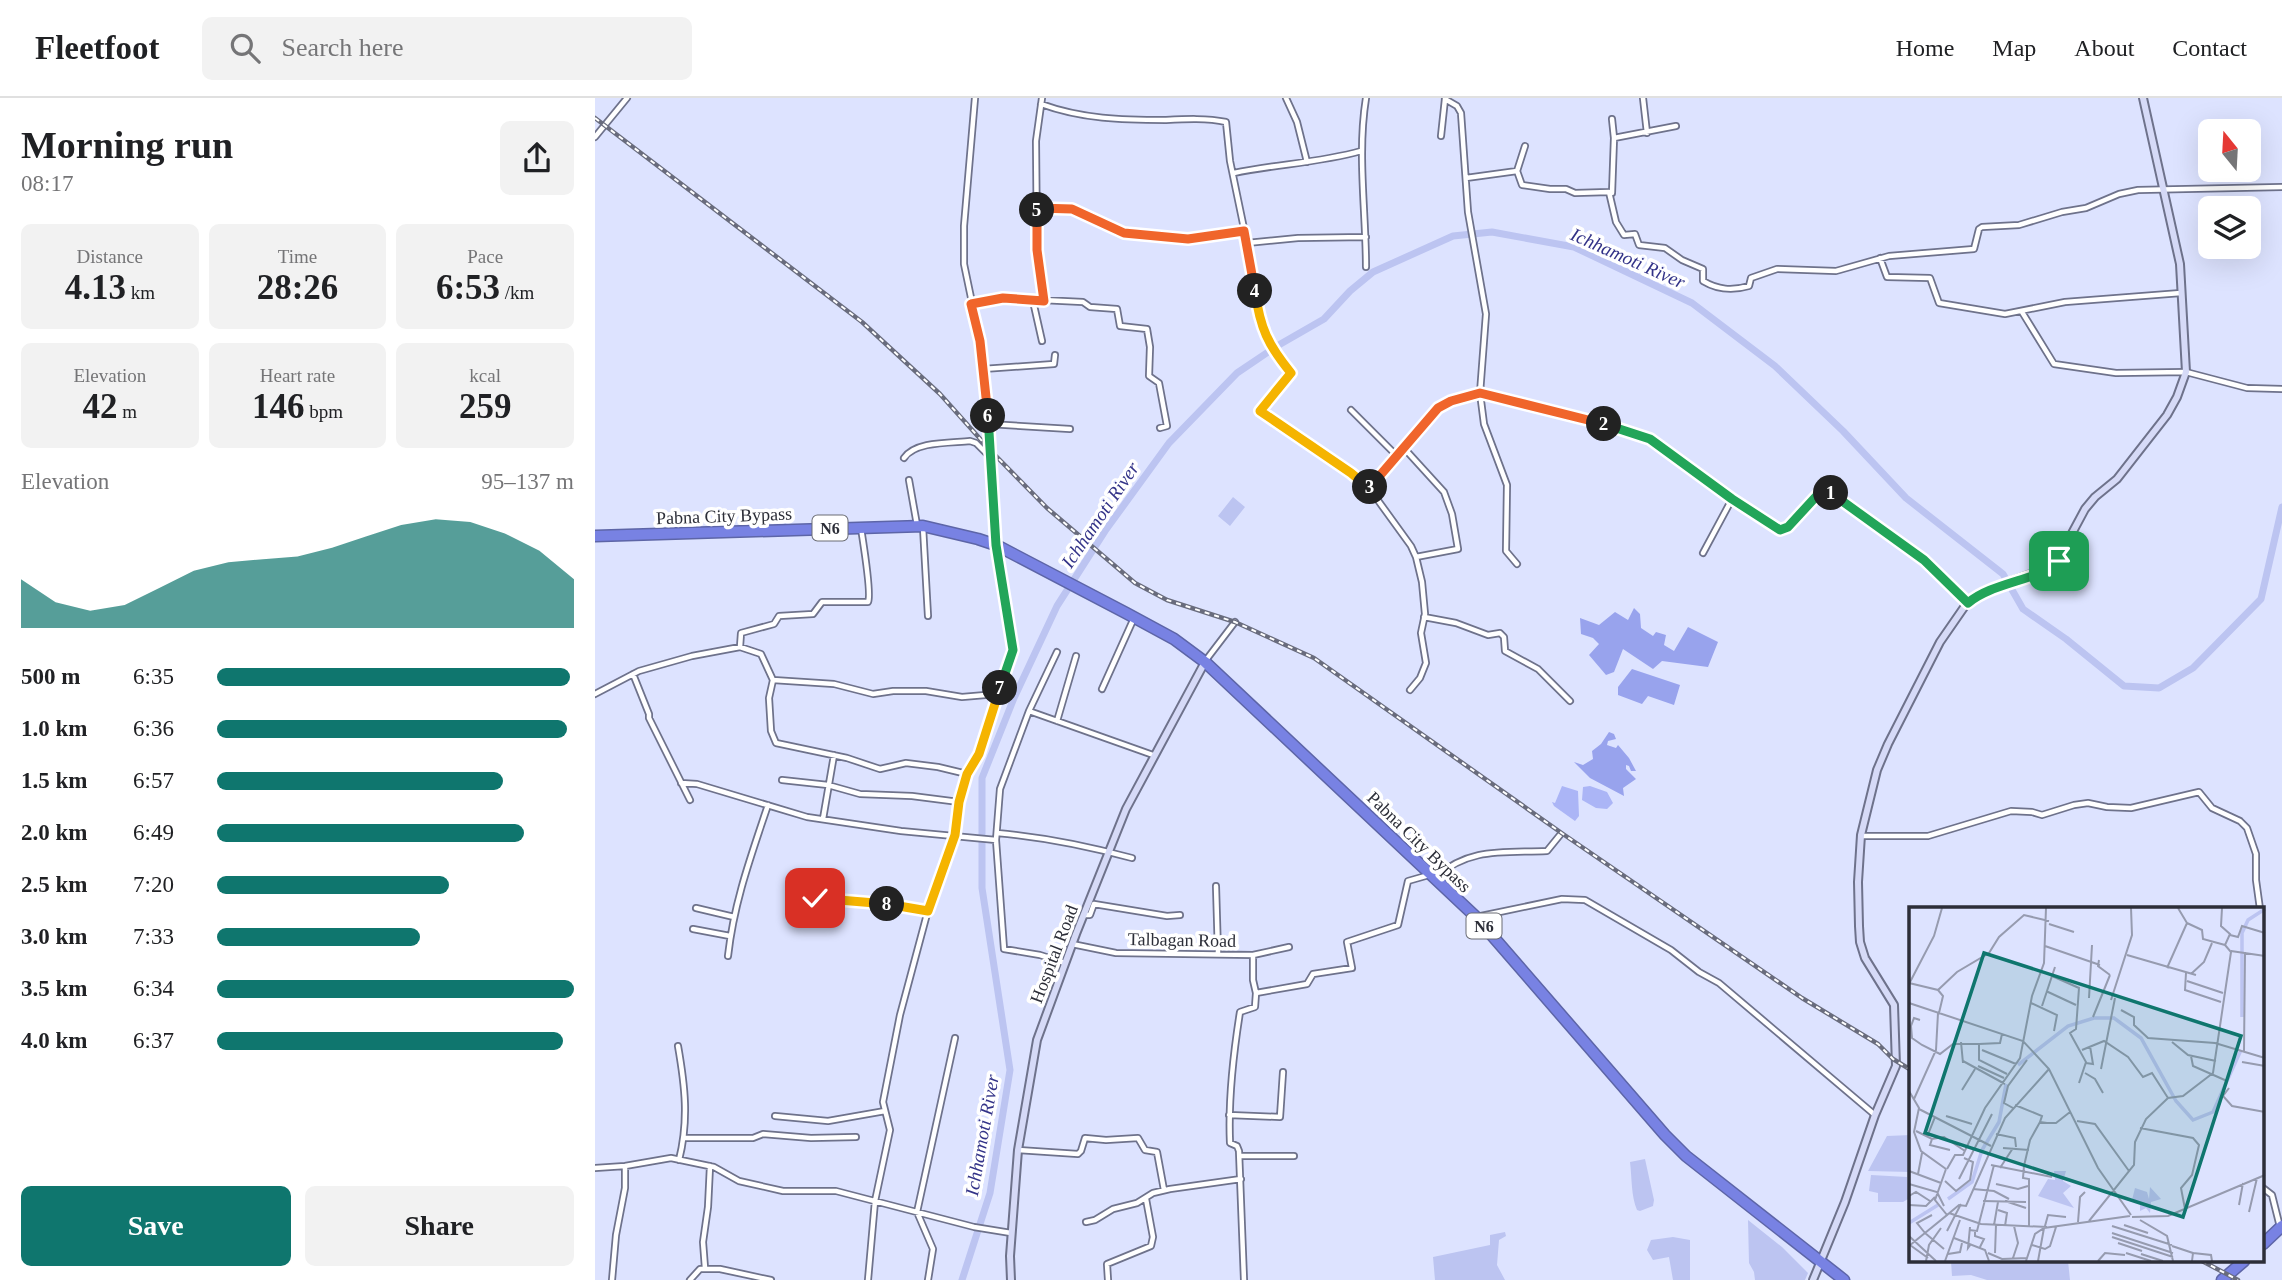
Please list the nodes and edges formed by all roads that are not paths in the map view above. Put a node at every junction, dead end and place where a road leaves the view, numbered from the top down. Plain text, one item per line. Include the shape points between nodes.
1 (627, 98) edge
2 (975, 98) edge
3 (1286, 98) edge
4 (1366, 98) edge
5 (1445, 98) edge
6 (1643, 98) edge
7 (2143, 98) edge
8 (1042, 101) edge
9 (1612, 119) dead end
10 (1676, 126) dead end
11 (1647, 133) junction
12 (1441, 136) dead end
13 (595, 137) edge
14 (1614, 138) junction
15 (1525, 146) dead end
16 (1361, 152) junction
17 (1307, 162) junction
18 (1517, 171) junction
19 (1234, 173) junction
20 (1466, 178) junction
21 (2282, 187) edge
22 (2165, 190) junction
23 (1612, 193) junction
24 (1037, 208) junction
25 (1244, 231) junction
26 (1366, 237) junction
27 (1247, 243) junction
28 (1880, 258) junction
29 (1366, 267) dead end
30 (2181, 293) junction
31 (1033, 300) junction
32 (1044, 301) junction
33 (971, 304) junction
34 (2022, 312) junction
35 (1042, 341) dead end
36 (1055, 355) dead end
37 (983, 369) junction
38 (2186, 372) junction
39 (2282, 389) edge
40 (1480, 393) junction
41 (1351, 410) dead end
42 (989, 424) junction
43 (1160, 428) dead end
44 (1070, 429) dead end
45 (1403, 447) junction
46 (1396, 455) junction
47 (904, 458) dead end
48 (992, 459) junction
49 (909, 480) dead end
50 (1369, 488) junction
51 (1732, 499) junction
52 (920, 526) junction
53 (861, 527) junction
54 (595, 536) edge
55 (996, 545) junction
56 (1703, 554) dead end
57 (1416, 557) junction
58 (1517, 564) dead end
59 (1968, 603) junction
60 (928, 616) dead end
61 (1134, 617) junction
62 (1424, 617) junction
63 (1235, 622) dead end
64 (740, 647) junction
65 (1058, 652) dead end
66 (1076, 656) dead end
67 (1205, 662) junction
68 (633, 674) junction
69 (773, 680) junction
70 (1102, 689) dead end
71 (1410, 690) dead end
72 (595, 694) edge
73 (998, 694) junction
74 (1570, 701) dead end
75 (1029, 711) junction
76 (1057, 721) junction
77 (834, 755) junction
78 (1153, 755) junction
79 (967, 774) junction
80 (782, 780) dead end
81 (681, 783) junction
82 (828, 785) junction
83 (690, 800) dead end
84 (959, 802) junction
85 (768, 805) junction
86 (823, 820) junction
87 (997, 833) junction
88 (955, 835) junction
89 (1560, 835) dead end
90 (1861, 836) junction
91 (996, 840) junction
92 (1108, 852) junction
93 (1132, 859) dead end
94 (1432, 877) junction
95 (1216, 886) dead end
96 (815, 898) dead end
97 (2260, 907) edge
98 (696, 908) dead end
99 (928, 911) junction
100 (1083, 915) junction
101 (1180, 915) dead end
102 (734, 917) junction
103 (1476, 917) junction
104 (693, 929) dead end
105 (730, 936) junction
106 (1072, 944) junction
107 (1289, 947) dead end
108 (1218, 953) junction
109 (1253, 955) junction
110 (728, 956) dead end
111 (1065, 963) junction
112 (1256, 993) junction
113 (955, 1038) dead end
114 (678, 1046) dead end
115 (1283, 1072) dead end
116 (885, 1111) junction
117 (1229, 1115) junction
118 (1875, 1115) junction
119 (775, 1116) dead end
120 (856, 1137) dead end
121 (684, 1138) junction
122 (1018, 1150) junction
123 (1240, 1156) junction
124 (1294, 1156) dead end
125 (678, 1160) junction
126 (625, 1166) junction
127 (710, 1166) junction
128 (595, 1168) edge
129 (1241, 1179) junction
130 (1164, 1190) junction
131 (2265, 1190) edge
132 (1146, 1199) junction
133 (875, 1202) junction
134 (917, 1212) junction
135 (1086, 1222) dead end
136 (2281, 1227) edge
137 (1012, 1233) junction
138 (2265, 1242) edge
139 (1820, 1262) junction
140 (2243, 1262) edge
141 (705, 1268) junction
142 (612, 1280) edge
143 (690, 1280) edge
144 (771, 1280) edge
145 (868, 1280) edge
146 (928, 1280) edge
147 (1011, 1280) edge
148 (1108, 1280) edge
149 (1244, 1280) edge
150 (1813, 1280) edge
151 (1845, 1280) edge
152 (2222, 1280) edge

1 - 13 street
2 - 33 street via 964,226
3 - 17 street
4 - 16 street
5 - 12 street
5 - 20 street via 1461,113
6 - 11 street
7 - 22 main road
8 - 19 street via 1064,112 1102,119 1225,121
8 - 24 street via 1036,141
9 - 14 street
10 - 11 street
11 - 14 street
14 - 23 street
15 - 18 street
16 - 17 street
16 - 26 street
17 - 19 street
18 - 20 street
18 - 23 street via 1522,185 1575,194
19 - 25 street
20 - 40 street via 1486,314
21 - 22 street
22 - 28 street via 2138,190 2019,225 1982,228 1974,249
22 - 30 main road
23 - 28 street via 1616,222 1624,236 1635,234 1639,245 1665,248 1703,269 1703,281 1716,288 1749,286 1751,278 1777,269 1836,271
24 - 25 street via 1072,209 1124,233 1188,239
24 - 32 street
25 - 27 street
26 - 27 street
26 - 29 street
27 - 50 street via 1258,315 1269,343 1291,373 1260,411
28 - 34 street via 1887,277 1930,278 1939,303 2005,314
30 - 34 street via 2065,302
30 - 38 main road
31 - 32 street
31 - 33 street via 1003,298
31 - 35 street
32 - 43 street via 1115,308 1120,326 1149,330 1149,376 1159,383 1167,426
33 - 37 street
34 - 38 street via 2055,364 2116,373
36 - 37 street via 1054,364
37 - 42 street
38 - 39 street via 2247,388
38 - 59 main road via 2167,415 2117,479 2085,509 2059,561
40 - 45 street via 1438,408
40 - 51 street via 1596,420 1650,439
40 - 58 street via 1484,424 1507,485 1506,550
41 - 46 street
42 - 44 street
42 - 48 street
45 - 46 street
45 - 57 street via 1444,492 1458,549
46 - 50 street
47 - 48 street via 918,448 970,440
48 - 55 street
49 - 52 street
50 - 57 street
51 - 56 street
51 - 59 street via 1780,530 1823,489 1924,560
52 - 53 highway, Pabna City Bypass / N6
52 - 55 highway, Pabna City Bypass / N6
52 - 60 street
53 - 54 highway, Pabna City Bypass / N6
53 - 64 street via 871,593 868,602 821,602 813,614 779,616 774,624 741,633
55 - 61 highway, Pabna City Bypass / N6
55 - 73 street via 1013,650
57 - 62 street
59 - 90 main road via 1940,642 1888,744
61 - 67 highway, Pabna City Bypass / N6
61 - 70 street
62 - 71 street via 1421,629 1426,663
62 - 74 street via 1488,635 1500,633 1505,651 1538,669
63 - 67 street
64 - 68 street
64 - 69 street via 761,654
65 - 75 street
66 - 76 street
67 - 78 main road, Hospital Road
67 - 94 highway, Pabna City Bypass / N6
68 - 72 street
68 - 81 street
69 - 73 street via 834,684 873,694
69 - 77 street via 769,698 774,741
73 - 79 street via 979,754
75 - 76 street
75 - 87 street via 1000,789
76 - 78 street
77 - 79 street via 880,769 906,763
77 - 82 street
78 - 92 main road, Hospital Road
79 - 84 street
80 - 82 street
81 - 83 street
81 - 85 street
82 - 84 street via 860,794
82 - 86 street
84 - 88 street
85 - 86 street
85 - 102 street via 743,875
86 - 88 street
87 - 91 street
87 - 92 street
88 - 91 street
88 - 99 street
89 - 94 street via 1547,851 1465,858
90 - 97 street via 1928,836 2011,811 2042,815 2088,803 2131,807 2199,792 2212,808 2247,828 2256,854
90 - 118 main road via 1860,942 1896,1013 1896,1066
91 - 111 street via 1005,950
92 - 93 street
92 - 100 main road, Hospital Road
94 - 103 highway, Pabna City Bypass / N6
94 - 112 street via 1408,881 1398,925 1347,942 1351,969 1313,974 1302,986
95 - 108 street
96 - 99 street
98 - 102 street
99 - 116 street via 887,1080
100 - 101 street via 1090,915 1094,904
100 - 106 main road, Hospital Road
102 - 105 street
103 - 118 street via 1562,899 1585,900 1719,983
103 - 139 highway, Pabna City Bypass / N6 via 1665,1135
104 - 105 street
105 - 110 street
106 - 108 street, Talbagan Road via 1116,953
106 - 111 main road, Hospital Road
107 - 109 street
108 - 109 street, Talbagan Road
109 - 112 street, Talbagan Road
111 - 122 main road, Hospital Road via 1037,1040
112 - 117 street via 1255,1007 1240,1013
113 - 134 street
114 - 121 street via 686,1100
115 - 117 street via 1280,1117
116 - 119 street via 828,1121
116 - 133 street via 889,1139
117 - 123 street via 1230,1143 1237,1146
118 - 139 main road
120 - 121 street via 763,1134
121 - 125 street
122 - 130 street via 1078,1154 1085,1138 1138,1138 1145,1150 1157,1153
122 - 137 main road, Hospital Road
123 - 124 street
123 - 129 street
125 - 126 street via 664,1158
125 - 127 street
126 - 128 street
126 - 142 street
127 - 133 street via 739,1181 783,1191 836,1191
127 - 141 street
129 - 130 street
129 - 149 street
130 - 132 street
131 - 136 street via 2272,1195
132 - 135 street
132 - 148 street via 1151,1247 1107,1264
133 - 134 street
133 - 145 street
134 - 137 street
134 - 146 street via 933,1249
136 - 138 highway
137 - 147 main road, Hospital Road
139 - 150 main road
139 - 151 highway, Pabna City Bypass / N6
140 - 152 highway
141 - 143 street
141 - 144 street

